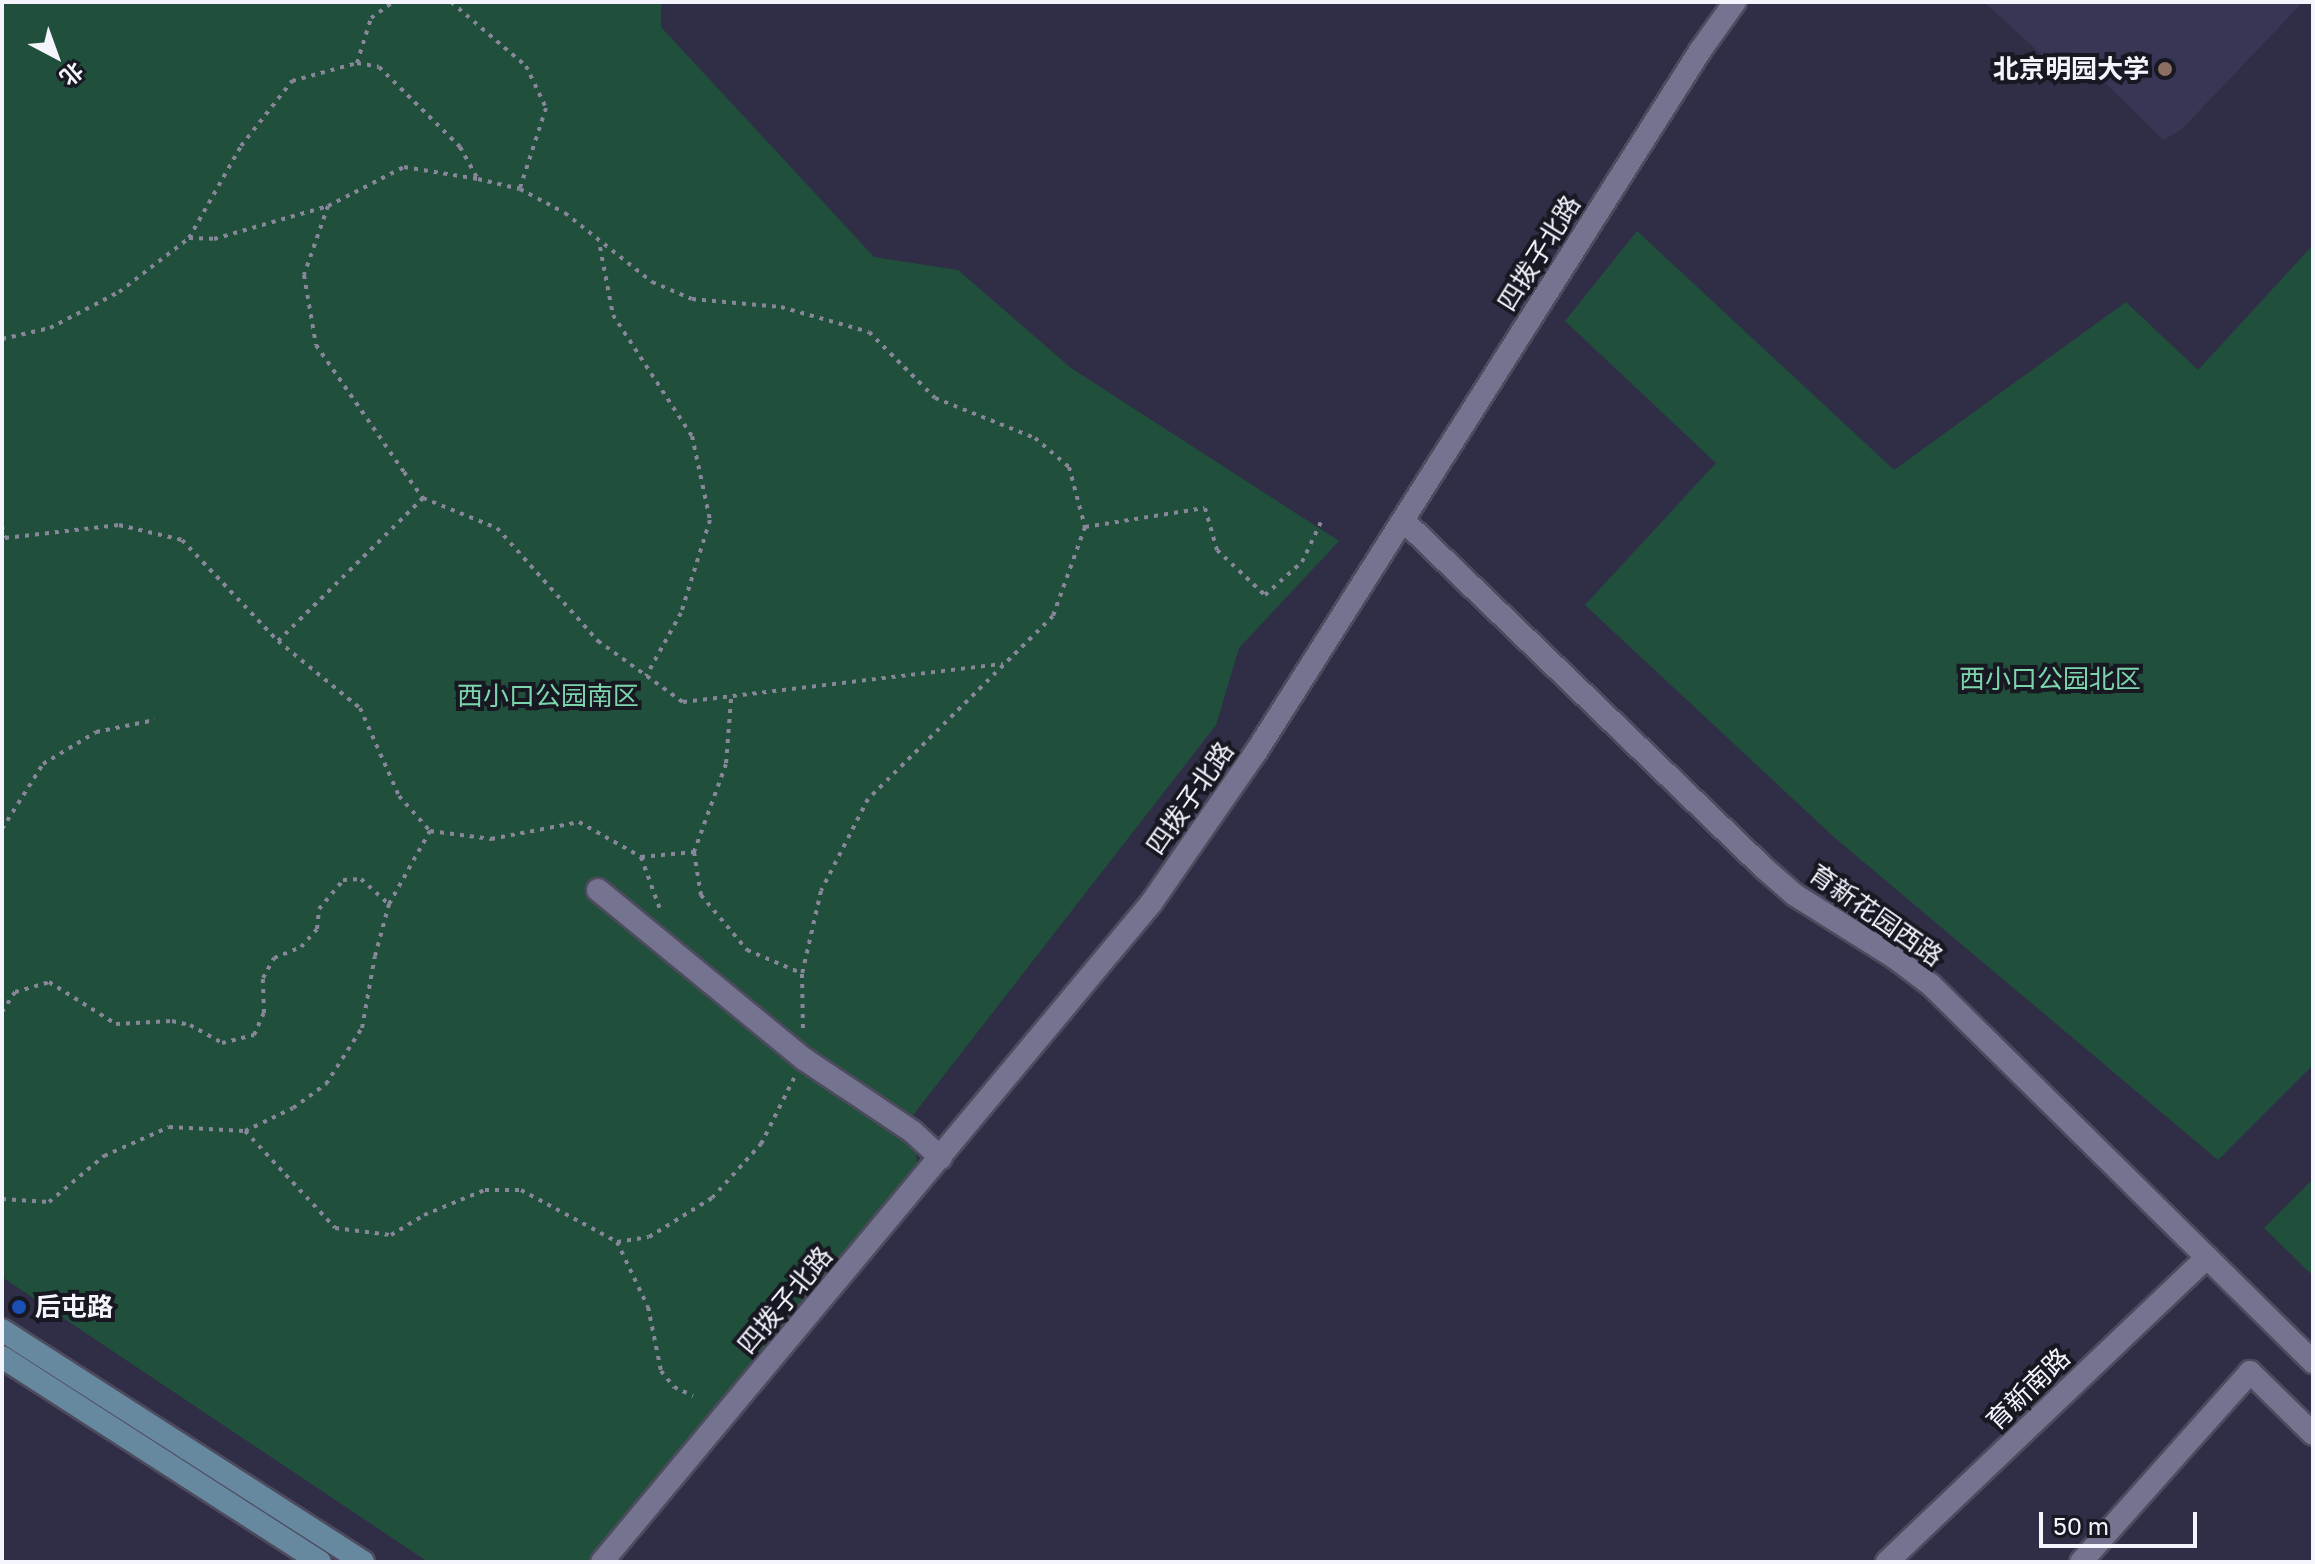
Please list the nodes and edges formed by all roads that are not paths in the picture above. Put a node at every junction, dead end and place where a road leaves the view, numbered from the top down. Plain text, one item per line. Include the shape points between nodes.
1 (1735, 2) edge
2 (1403, 520) junction
3 (598, 890) dead end
4 (941, 1158) junction
5 (2207, 1257) junction
6 (2, 1330) edge
7 (2, 1357) edge
8 (2313, 1362) edge
9 (2313, 1434) edge
10 (320, 1562) edge
11 (363, 1562) edge
12 (602, 1562) edge
13 (1887, 1562) edge
14 (2081, 1562) edge

1 - 2 street, 四拨子北路
2 - 4 street, 四拨子北路 via 1256,752 1152,902
2 - 5 street, 育新花园西路 via 1764,868 1795,895 1931,985
3 - 4 street via 804,1059 913,1132
4 - 12 street, 四拨子北路
5 - 8 street, 育新花园西路
5 - 13 street, 育新南路
6 - 11 main road
7 - 10 main road
9 - 14 street via 2250,1372

